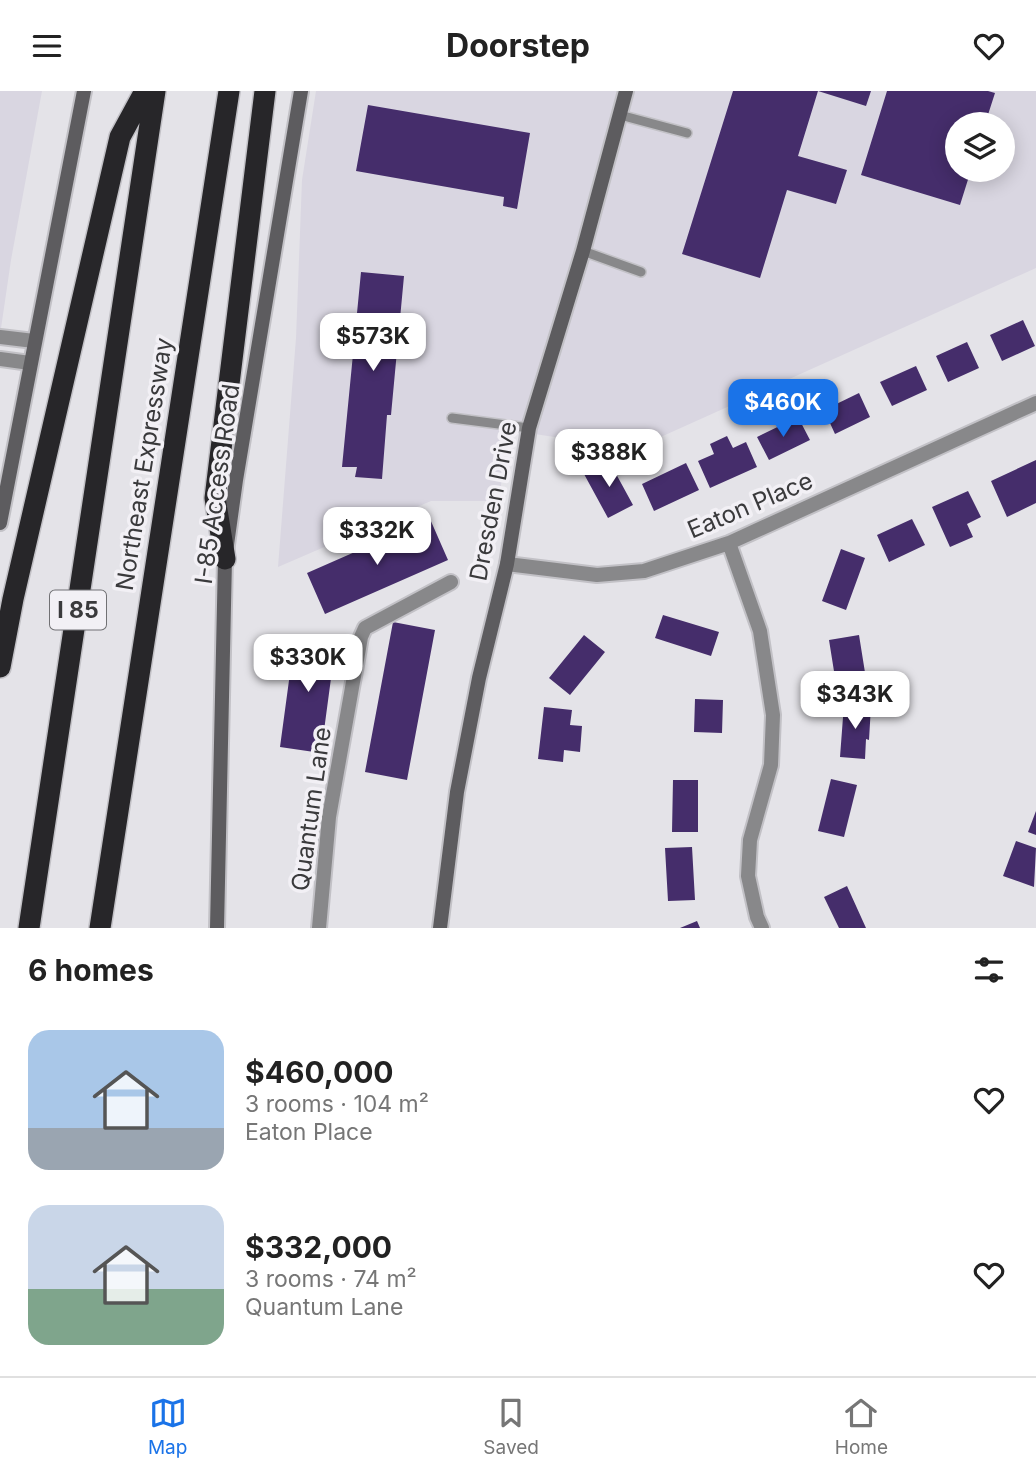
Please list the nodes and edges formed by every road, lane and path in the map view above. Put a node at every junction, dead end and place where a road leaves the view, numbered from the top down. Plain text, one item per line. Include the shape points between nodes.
1 (84, 91) edge
2 (145, 91) edge
3 (155, 91) edge
4 (229, 91) edge
5 (265, 91) edge
6 (301, 91) edge
7 (626, 91) edge
8 (620, 115) junction
9 (687, 132) dead end
10 (583, 251) junction
11 (641, 272) dead end
12 (0, 337) edge
13 (34, 341) junction
14 (0, 359) edge
15 (30, 363) junction
16 (1036, 403) edge
17 (452, 418) dead end
18 (529, 428) junction
19 (0, 523) edge
20 (729, 543) junction
21 (225, 559) junction
22 (507, 564) junction
23 (451, 582) dead end
24 (0, 667) edge
25 (29, 928) edge
26 (100, 928) edge
27 (218, 928) edge
28 (319, 928) edge
29 (440, 928) edge
30 (762, 928) edge

1 - 13 main road
2 - 24 highway via 120,138
3 - 25 highway, Northeast Expressway / I 85
4 - 26 highway, Northeast Expressway
5 - 21 highway via 215,498
6 - 21 main road, I-85 Access Road
7 - 8 main road, Dresden Drive
8 - 9 lane
8 - 10 main road, Dresden Drive
10 - 11 lane
10 - 18 main road, Dresden Drive
12 - 13 street
13 - 15 main road
14 - 15 street
15 - 19 main road
16 - 20 street, Eaton Place
17 - 18 lane
18 - 22 main road, Dresden Drive
20 - 22 street, Eaton Place via 644,571 597,575
20 - 30 street via 760,631 773,715 771,765 750,840 748,876
21 - 27 main road, I-85 Access Road
22 - 29 main road, Dresden Drive via 457,792
23 - 28 street, Quantum Lane via 365,628 361,637 330,817

